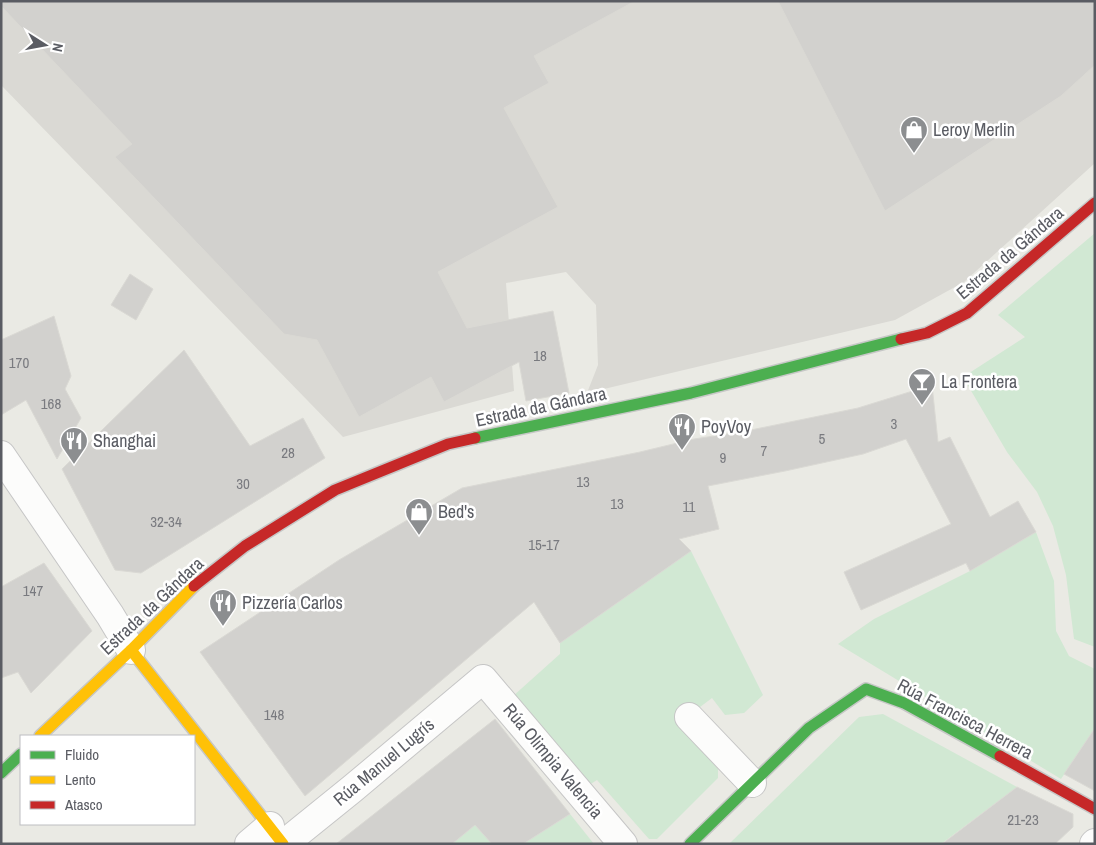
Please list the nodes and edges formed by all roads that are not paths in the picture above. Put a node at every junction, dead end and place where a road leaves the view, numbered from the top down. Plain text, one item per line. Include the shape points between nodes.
1 (1095, 203) edge
2 (1, 455) edge
3 (131, 650) junction
4 (483, 679) joint
5 (689, 716) dead end
6 (41, 735) edge
7 (20, 755) edge
8 (1, 773) edge
9 (752, 783) junction
10 (1095, 809) edge
11 (279, 838) edge
12 (249, 844) edge
13 (623, 844) edge
14 (690, 844) edge

1 - 3 street, Estrada da Gándara via 968,314 927,333 690,393 448,444 335,490 245,546 189,590
2 - 3 street
3 - 6 street, Estrada da Gándara
3 - 11 street
4 - 11 street, Rúa Manuel Lugrís via 352,789
4 - 13 street, Rúa Olimpia Valencia
5 - 9 street
7 - 8 street
9 - 10 street, Rúa Francisca Herrera via 809,728 866,689 904,703
9 - 14 street, Rúa Francisca Herrera
11 - 12 street, Rúa Manuel Lugrís

